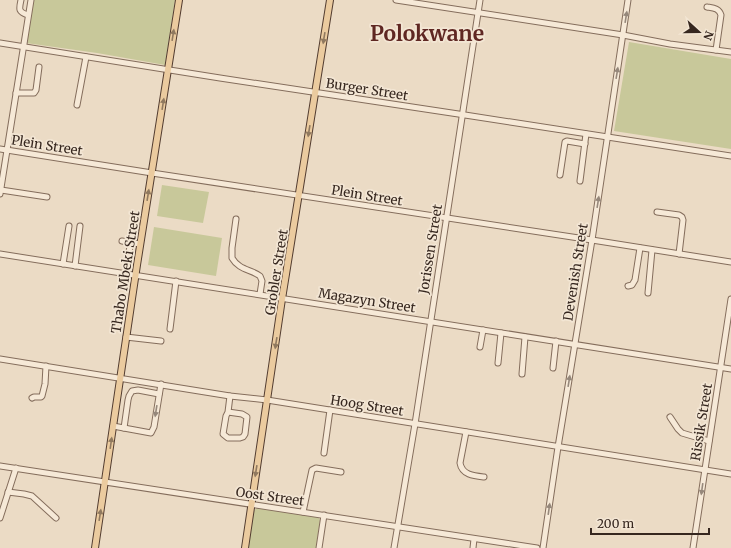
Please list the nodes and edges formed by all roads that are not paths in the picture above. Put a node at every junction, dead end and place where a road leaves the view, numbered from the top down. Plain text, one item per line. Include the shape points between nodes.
1 (21, 0) edge
2 (31, 0) edge
3 (179, 0) edge
4 (330, 0) edge
5 (396, 0) edge
6 (440, 0) edge
7 (480, 0) edge
8 (628, 0) edge
9 (707, 6) dead end
10 (438, 7) junction
11 (478, 13) junction
12 (28, 15) junction
13 (623, 35) junction
14 (0, 44) edge
15 (23, 47) junction
16 (716, 50) junction
17 (731, 52) edge
18 (86, 57) junction
19 (39, 67) dead end
20 (168, 70) junction
21 (16, 93) junction
22 (315, 93) junction
23 (77, 105) dead end
24 (462, 115) junction
25 (586, 134) junction
26 (607, 137) junction
27 (585, 144) junction
28 (0, 149) edge
29 (7, 150) junction
30 (731, 156) edge
31 (152, 173) junction
32 (560, 175) dead end
33 (580, 181) dead end
34 (0, 190) edge
35 (0, 194) edge
36 (299, 196) junction
37 (47, 197) dead end
38 (657, 212) dead end
39 (447, 218) junction
40 (236, 219) dead end
41 (134, 223) dead end
42 (69, 226) dead end
43 (80, 226) dead end
44 (592, 240) junction
45 (122, 241) dead end
46 (131, 242) junction
47 (140, 244) junction
48 (640, 248) junction
49 (652, 250) junction
50 (0, 254) edge
51 (678, 254) junction
52 (128, 258) dead end
53 (731, 262) edge
54 (63, 264) junction
55 (75, 266) junction
56 (135, 275) junction
57 (176, 281) junction
58 (628, 286) dead end
59 (648, 293) dead end
60 (260, 294) junction
61 (282, 299) junction
62 (731, 299) edge
63 (430, 321) junction
64 (170, 329) dead end
65 (483, 330) junction
66 (501, 333) junction
67 (126, 337) junction
68 (525, 337) junction
69 (161, 341) dead end
70 (556, 342) junction
71 (575, 344) junction
72 (480, 347) dead end
73 (0, 359) edge
74 (498, 363) dead end
75 (46, 366) junction
76 (720, 367) junction
77 (553, 368) dead end
78 (731, 369) edge
79 (522, 374) dead end
80 (120, 378) junction
81 (161, 384) junction
82 (159, 394) junction
83 (230, 396) junction
84 (32, 398) dead end
85 (267, 400) junction
86 (330, 410) junction
87 (228, 412) junction
88 (670, 417) dead end
89 (415, 424) junction
90 (113, 426) junction
91 (124, 428) junction
92 (466, 432) junction
93 (709, 441) junction
94 (558, 447) junction
95 (324, 453) dead end
96 (0, 466) edge
97 (16, 468) junction
98 (704, 470) junction
99 (341, 472) dead end
100 (731, 474) edge
101 (484, 477) dead end
102 (105, 482) junction
103 (8, 492) junction
104 (251, 504) junction
105 (303, 512) junction
106 (324, 515) junction
107 (0, 518) edge
108 (56, 518) dead end
109 (398, 527) junction
110 (474, 539) junction
111 (95, 548) edge
112 (245, 548) edge
113 (319, 548) edge
114 (394, 548) edge
115 (473, 548) edge
116 (537, 548) edge
117 (543, 548) edge
118 (693, 548) edge

1 - 12 street via 20,11
2 - 12 street
20 -> 3 main road, Thabo Mbeki Street
4 -> 22 main road, Grobler Street
5 - 10 street
6 - 10 street
7 - 11 street, Jorissen Street
13 -> 8 street, Devenish Street
9 - 16 street via 717,9 721,14
10 - 11 street
11 - 13 street
11 - 24 street, Jorissen Street
12 - 15 street
13 - 16 street
26 -> 13 street, Devenish Street
14 - 15 street, Burger Street
15 - 18 street, Burger Street
15 - 21 street
16 - 17 street
18 - 20 street, Burger Street
18 - 23 street
19 - 21 street via 34,93
20 - 22 street, Burger Street
31 -> 20 main road, Thabo Mbeki Street
21 - 29 street
22 - 24 street, Burger Street
22 -> 36 main road, Grobler Street
24 - 25 street, Burger Street
24 - 39 street, Jorissen Street
25 - 26 street, Burger Street
25 - 27 street
26 - 30 street, Burger Street
44 -> 26 street, Devenish Street
27 - 32 street via 565,142
27 - 33 street
28 - 29 street, Plein Street
29 - 31 street, Plein Street
29 - 34 street
31 - 36 street, Plein Street
47 -> 31 main road, Thabo Mbeki Street
34 - 35 street
34 - 37 street
36 - 39 street, Plein Street
36 - 61 main road, Grobler Street
38 - 51 street via 682,217
39 - 44 street, Plein Street
39 - 63 street, Jorissen Street
40 - 60 street via 232,258 243,268 260,276
41 - 46 street
42 - 54 street
43 - 55 street
44 - 48 street, Plein Street
44 - 71 street, Devenish Street
45 - 46 street
46 - 47 street
46 - 52 street
47 - 56 main road, Thabo Mbeki Street
48 - 49 street, Plein Street
48 - 58 street via 635,280
49 - 51 street, Plein Street
49 - 59 street
50 - 54 street, Magazyn Street
51 - 53 street, Plein Street
54 - 55 street, Magazyn Street
55 - 56 street, Magazyn Street
56 - 57 street, Magazyn Street
56 - 67 main road, Thabo Mbeki Street
57 - 60 street, Magazyn Street
57 - 64 street
60 - 61 street, Magazyn Street
61 - 63 street, Magazyn Street
61 -> 85 main road, Grobler Street
62 - 76 street, Rissik Street
63 - 65 street, Magazyn Street
63 - 89 street, Jorissen Street
65 - 66 street, Magazyn Street
65 - 72 street
66 - 68 street, Magazyn Street
66 - 74 street
67 - 69 street
67 - 80 main road, Thabo Mbeki Street
68 - 70 street, Magazyn Street
68 - 79 street
70 - 71 street, Magazyn Street
70 - 77 street
71 - 76 street, Magazyn Street
94 -> 71 street, Devenish Street
73 - 75 street, Hoog Street
75 - 80 street, Hoog Street
75 - 84 street via 46,384 42,396
76 - 78 street, Magazyn Street
76 - 93 street, Rissik Street
80 - 81 street, Hoog Street
80 - 90 main road, Thabo Mbeki Street
81 - 82 street
81 - 83 street, Hoog Street
82 - 91 street via 138,390 132,392 128,400
82 -> 91 street via 152,432
83 - 85 street, Hoog Street
83 - 87 street
85 - 86 street, Hoog Street
85 -> 104 main road, Grobler Street
86 - 89 street, Hoog Street
86 - 95 street
87 - 87 street via 247,417 246,434 243,437 228,438 223,435
88 - 93 street via 682,433
89 - 92 street, Hoog Street
89 - 109 street, Jorissen Street
90 - 91 street
102 -> 90 main road, Thabo Mbeki Street
92 - 94 street, Hoog Street
92 - 101 street via 460,466 468,474
93 - 98 street, Rissik Street
94 - 98 street, Hoog Street
117 -> 94 street, Devenish Street
96 - 97 street, Oost Street
97 - 102 street, Oost Street
97 - 103 street
98 - 100 street, Hoog Street
98 -> 118 street, Rissik Street
99 - 105 street via 316,468 312,470
102 - 104 street, Oost Street
111 -> 102 main road, Thabo Mbeki Street
103 - 107 street
103 - 108 street via 32,496
104 - 105 street, Oost Street
104 - 112 main road, Grobler Street
105 - 106 street, Oost Street
106 - 109 street, Oost Street
106 - 113 street
109 - 110 street, Oost Street
109 - 114 street, Jorissen Street
110 - 115 street
110 - 116 street, Oost Street

